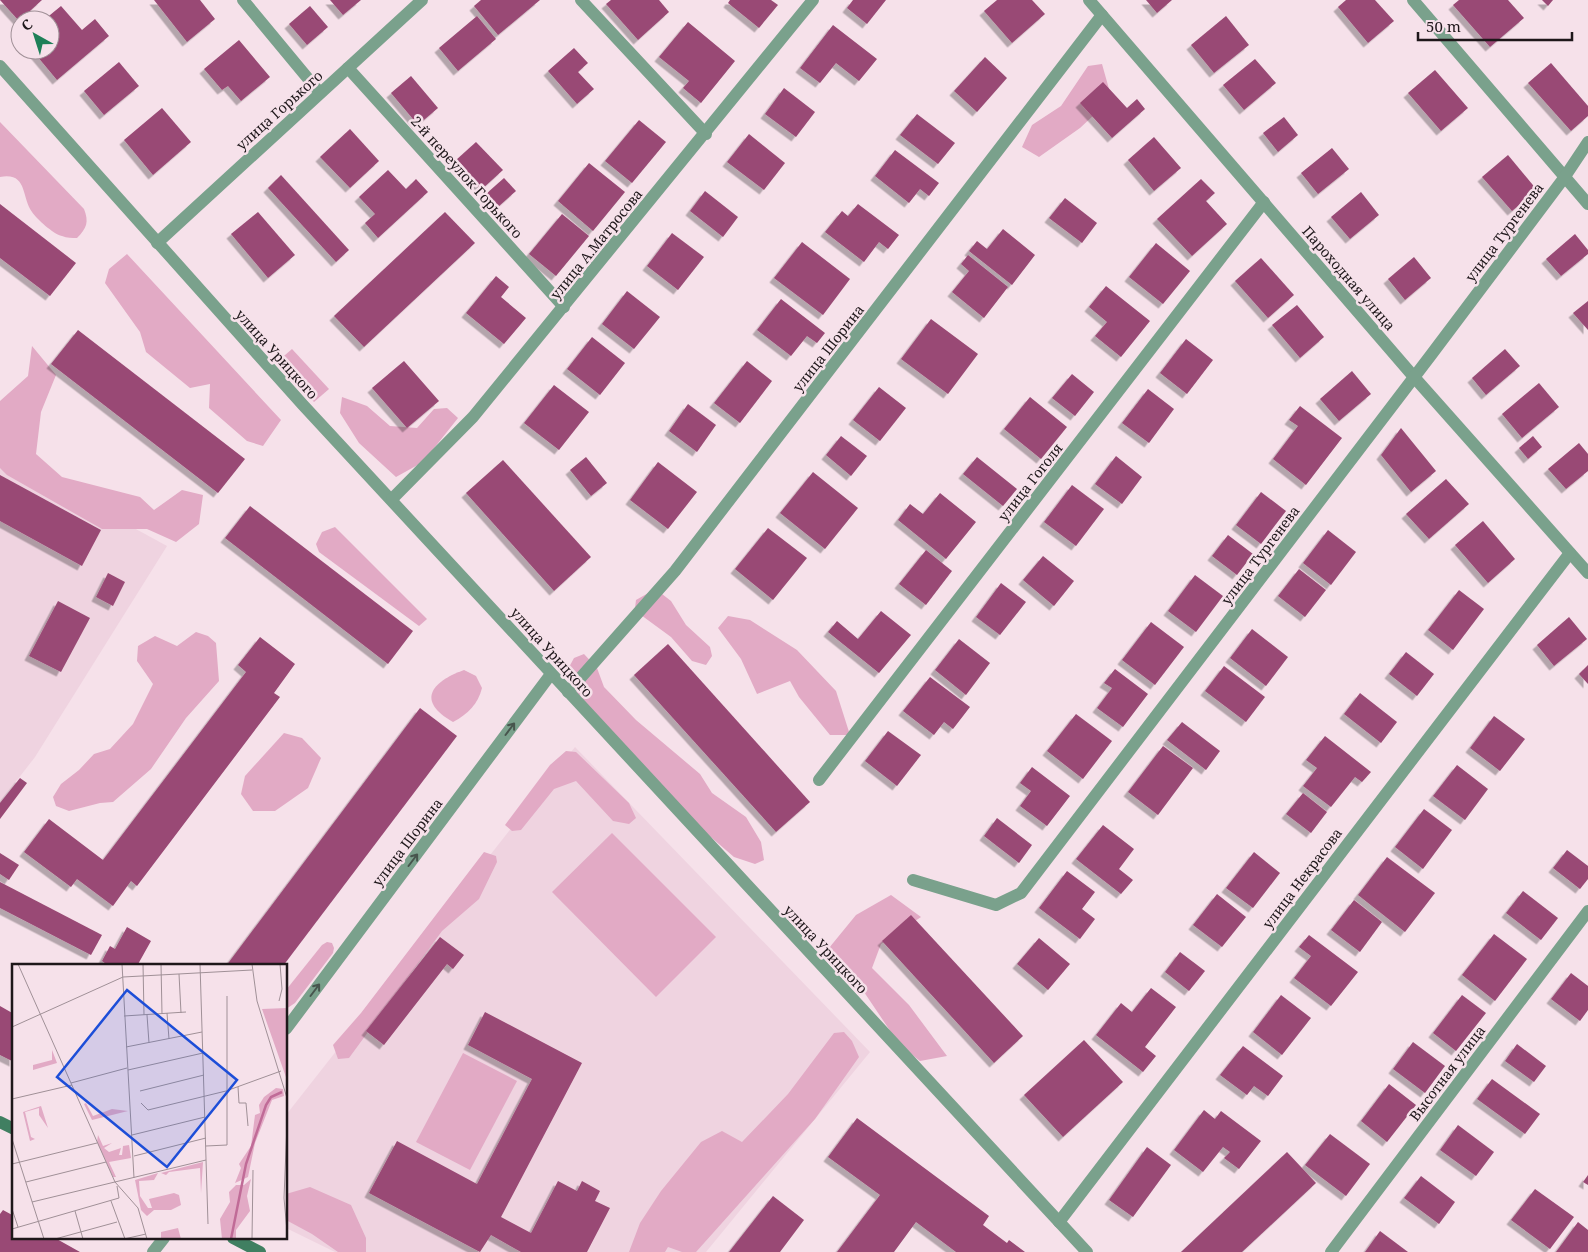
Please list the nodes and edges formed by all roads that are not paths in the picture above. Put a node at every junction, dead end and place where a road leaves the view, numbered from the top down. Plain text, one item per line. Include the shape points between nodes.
1 (243, 0) edge
2 (422, 0) edge
3 (581, 0) edge
4 (813, 0) edge
5 (1089, 0) edge
6 (1413, 0) edge
7 (1102, 15) junction
8 (0, 66) edge
9 (348, 68) junction
10 (320, 93) junction
11 (706, 134) junction
12 (1588, 142) edge
13 (1564, 178) junction
14 (1264, 202) junction
15 (1588, 204) edge
16 (158, 243) junction
17 (564, 307) junction
18 (1414, 377) junction
19 (392, 499) junction
20 (1570, 553) junction
21 (1588, 573) edge
22 (551, 674) junction
23 (568, 692) junction
24 (819, 780) dead end
25 (914, 880) dead end
26 (1588, 911) edge
27 (288, 1026) edge
28 (0, 1122) edge
29 (12, 1129) edge
30 (1059, 1222) junction
31 (163, 1240) edge
32 (237, 1240) edge
33 (154, 1252) edge
34 (260, 1252) edge
35 (1087, 1252) edge
36 (1330, 1252) edge

1 - 10 street
2 - 9 street, улица Горького
3 - 11 street
4 - 11 street, улица А.Матросова
5 - 7 street, Пароходная улица
6 - 13 street
7 - 14 street, Пароходная улица
7 - 23 street, улица Шорина via 675,571
8 - 16 street, улица Урицкого
9 - 10 street, улица Горького
9 - 17 street, 2-й переулок Горького
10 - 16 street, улица Горького
11 - 17 street, улица А.Матросова
12 - 13 street, улица Тургенева
13 - 15 street
13 - 18 street, улица Тургенева
14 - 18 street, Пароходная улица
14 - 24 street, улица Гоголя
16 - 19 street, улица Урицкого
17 - 19 street, улица А.Матросова via 473,418
18 - 20 street, Пароходная улица
18 - 25 street, улица Тургенева via 1022,893 996,905
19 - 22 street, улица Урицкого
20 - 21 street, Пароходная улица
20 - 30 street, улица Некрасова
22 - 23 street, улица Урицкого
27 -> 22 street, улица Шорина
23 - 30 street, улица Урицкого
26 - 36 street, Высотная улица
28 - 29 street
30 - 35 street, улица Урицкого
31 - 33 street
32 - 34 street

